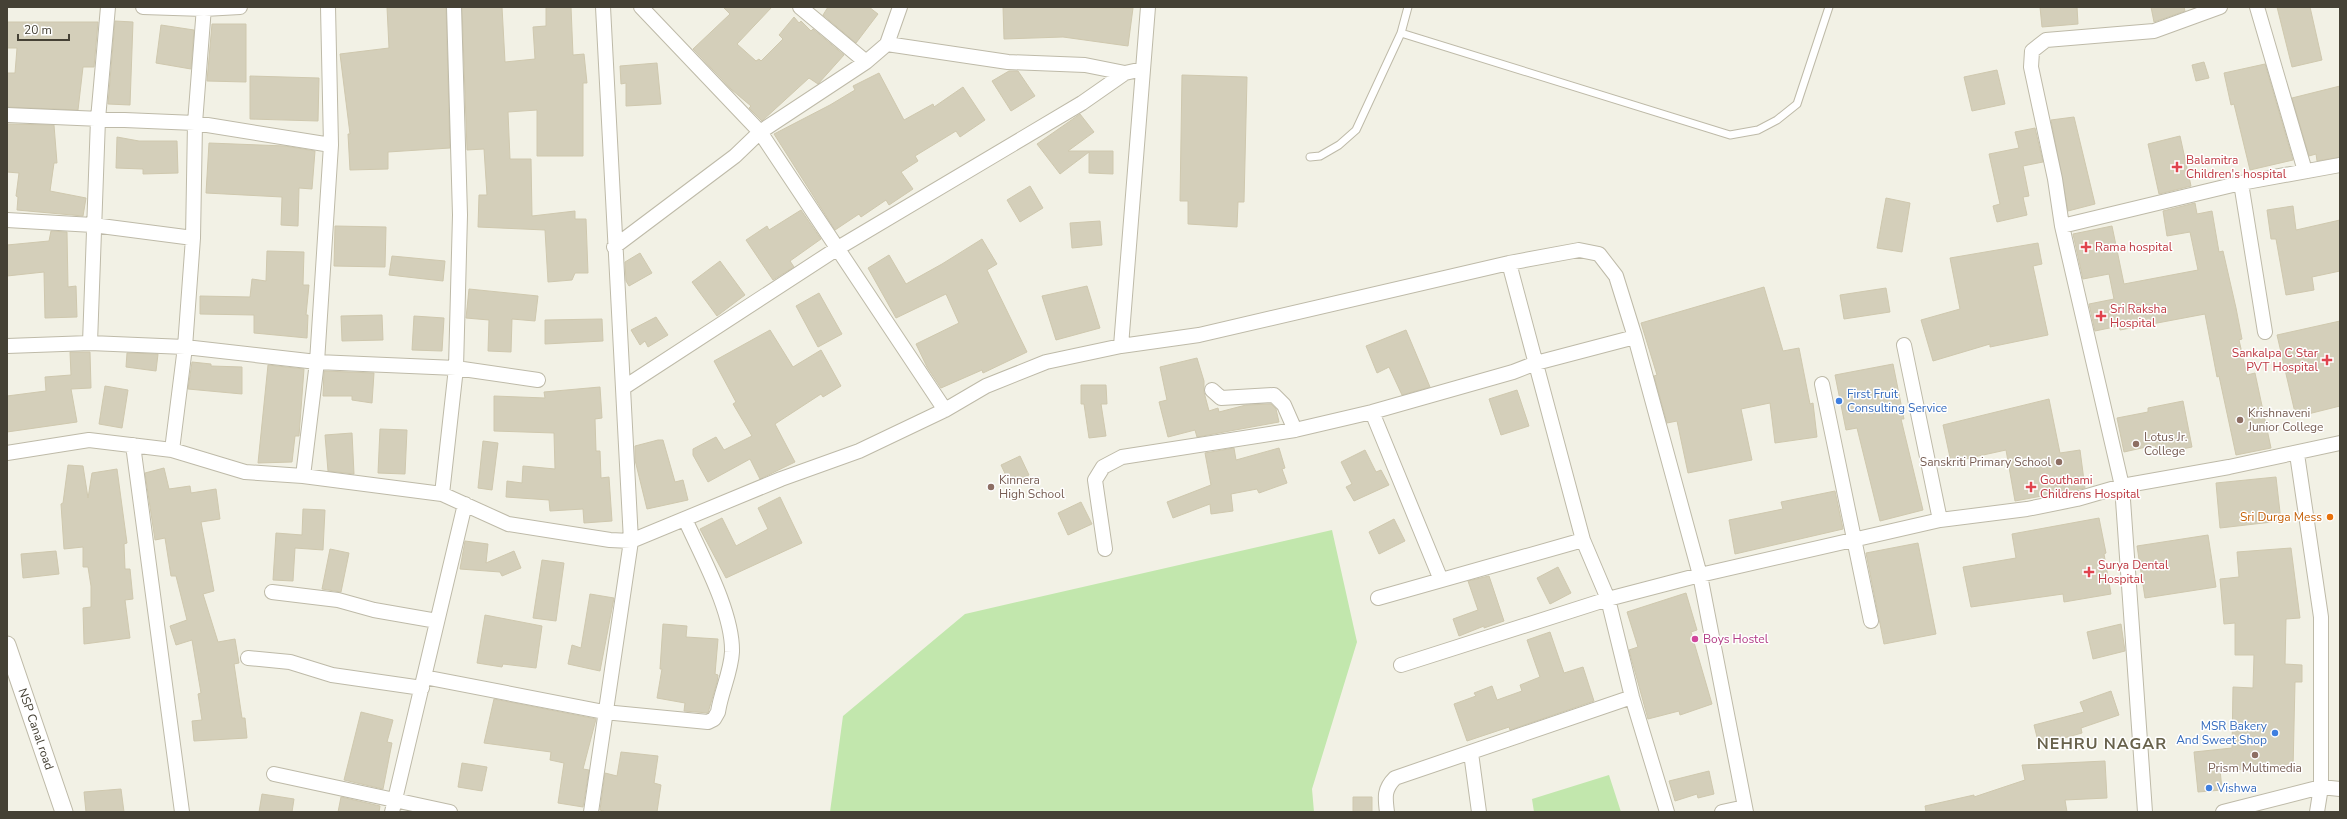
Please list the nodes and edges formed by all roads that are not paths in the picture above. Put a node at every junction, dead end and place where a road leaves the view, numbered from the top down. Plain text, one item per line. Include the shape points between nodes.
1 (108, 7) edge
2 (142, 7) edge
3 (240, 7) edge
4 (328, 7) edge
5 (454, 7) edge
6 (603, 7) edge
7 (641, 7) edge
8 (800, 7) edge
9 (900, 7) edge
10 (1148, 7) edge
11 (1408, 7) edge
12 (1828, 7) edge
13 (2220, 7) edge
14 (2257, 7) edge
15 (204, 8) edge
16 (1401, 33) junction
17 (887, 44) junction
18 (866, 62) junction
19 (1143, 69) junction
20 (1125, 73) junction
21 (7, 116) edge
22 (98, 119) junction
23 (195, 122) junction
24 (760, 132) junction
25 (331, 145) junction
26 (1310, 157) dead end
27 (2340, 165) edge
28 (2305, 171) junction
29 (2241, 183) junction
30 (7, 220) edge
31 (93, 225) junction
32 (2062, 226) junction
33 (193, 238) junction
34 (614, 247) junction
35 (838, 248) junction
36 (1510, 263) junction
37 (2265, 332) dead end
38 (1635, 337) junction
39 (90, 342) junction
40 (7, 346) edge
41 (1121, 346) junction
42 (1904, 346) dead end
43 (185, 348) junction
44 (317, 362) junction
45 (1536, 363) junction
46 (456, 368) junction
47 (538, 380) dead end
48 (1822, 384) dead end
49 (623, 388) junction
50 (1212, 390) dead end
51 (945, 410) junction
52 (1372, 412) junction
53 (1295, 430) junction
54 (2340, 443) edge
55 (133, 445) junction
56 (172, 450) junction
57 (7, 453) edge
58 (2297, 454) junction
59 (304, 476) junction
60 (2122, 486) junction
61 (442, 494) junction
62 (465, 504) junction
63 (685, 519) junction
64 (1940, 520) junction
65 (1854, 539) junction
66 (1583, 540) junction
67 (631, 541) junction
68 (1105, 549) dead end
69 (1700, 575) junction
70 (1441, 580) junction
71 (272, 592) dead end
72 (1378, 598) dead end
73 (1608, 599) junction
74 (1871, 621) dead end
75 (437, 622) junction
76 (7, 645) edge
77 (248, 658) dead end
78 (1401, 665) dead end
79 (423, 682) junction
80 (1632, 697) junction
81 (604, 712) junction
82 (1471, 753) junction
83 (274, 774) dead end
84 (2321, 787) junction
85 (2340, 789) edge
86 (394, 807) edge
87 (1746, 810) edge
88 (64, 812) edge
89 (182, 812) edge
90 (450, 812) edge
91 (591, 812) edge
92 (1387, 812) edge
93 (1480, 812) edge
94 (1667, 812) edge
95 (1722, 812) edge
96 (2145, 812) edge
97 (2223, 812) edge
98 (2317, 812) edge

1 - 22 street
2 - 15 street
3 - 15 street
4 - 25 street
5 - 46 street via 460,214
6 - 34 street
7 - 24 street
8 - 18 street
9 - 17 street
10 - 19 street
11 - 16 lane
12 - 16 lane via 1797,104 1777,120 1758,130 1730,135
13 - 32 street via 2154,31 2046,40 2032,51 2031,67 2055,178
14 - 28 street
15 - 23 street
16 - 26 lane via 1356,130 1339,145 1320,156
17 - 18 street
17 - 20 street via 1008,62 1085,65
18 - 24 street
19 - 20 street
19 - 41 street
20 - 35 street via 1082,103
21 - 22 street
22 - 23 street
22 - 31 street
23 - 25 street
23 - 33 street
24 - 34 street via 735,156
24 - 35 street
25 - 44 street
27 - 28 street
28 - 29 street
29 - 32 street
29 - 37 street
30 - 31 street
31 - 33 street
31 - 39 street
32 - 60 street
33 - 43 street
34 - 49 street
35 - 49 street
35 - 51 street
36 - 38 street via 1579,250 1599,254 1616,276
36 - 41 street via 1199,336
36 - 45 street
38 - 45 street
38 - 69 street
39 - 40 street
39 - 43 street
41 - 51 street via 1046,362 986,386
42 - 64 street
43 - 44 street
43 - 56 street
44 - 46 street
44 - 59 street
45 - 52 street via 1513,372
45 - 66 street
46 - 47 street
46 - 61 street
48 - 65 street
49 - 67 street
50 - 53 street via 1221,398 1274,395 1284,405
51 - 63 street via 859,451 781,479
52 - 53 street
52 - 70 street
53 - 68 street via 1122,457 1103,467 1095,480
54 - 58 street
55 - 56 street
55 - 57 street via 89,440
55 - 89 street
56 - 59 street via 245,472
58 - 60 street
58 - 84 street via 2321,617
59 - 61 street
60 - 64 street via 2027,510
60 - 96 street
61 - 62 street
62 - 67 street via 508,524
62 - 75 street
63 - 67 street
63 - 81 street via 723,607 728,627 732,652 718,712 714,719 708,722
64 - 65 street
65 - 69 street
65 - 74 street
66 - 70 street
66 - 73 street
67 - 81 street
69 - 73 street
69 - 87 street
70 - 72 street
71 - 75 street via 338,600
73 - 78 street
73 - 80 street
75 - 79 street
76 - 88 street, NSP Canal road
77 - 79 street via 290,662 332,674
79 - 81 street
79 - 86 street
80 - 82 street
80 - 94 street
81 - 91 street
82 - 92 street via 1395,778 1388,785 1384,795
82 - 93 street
83 - 86 street
84 - 85 street
84 - 97 street
84 - 98 street
86 - 90 street
87 - 95 street

